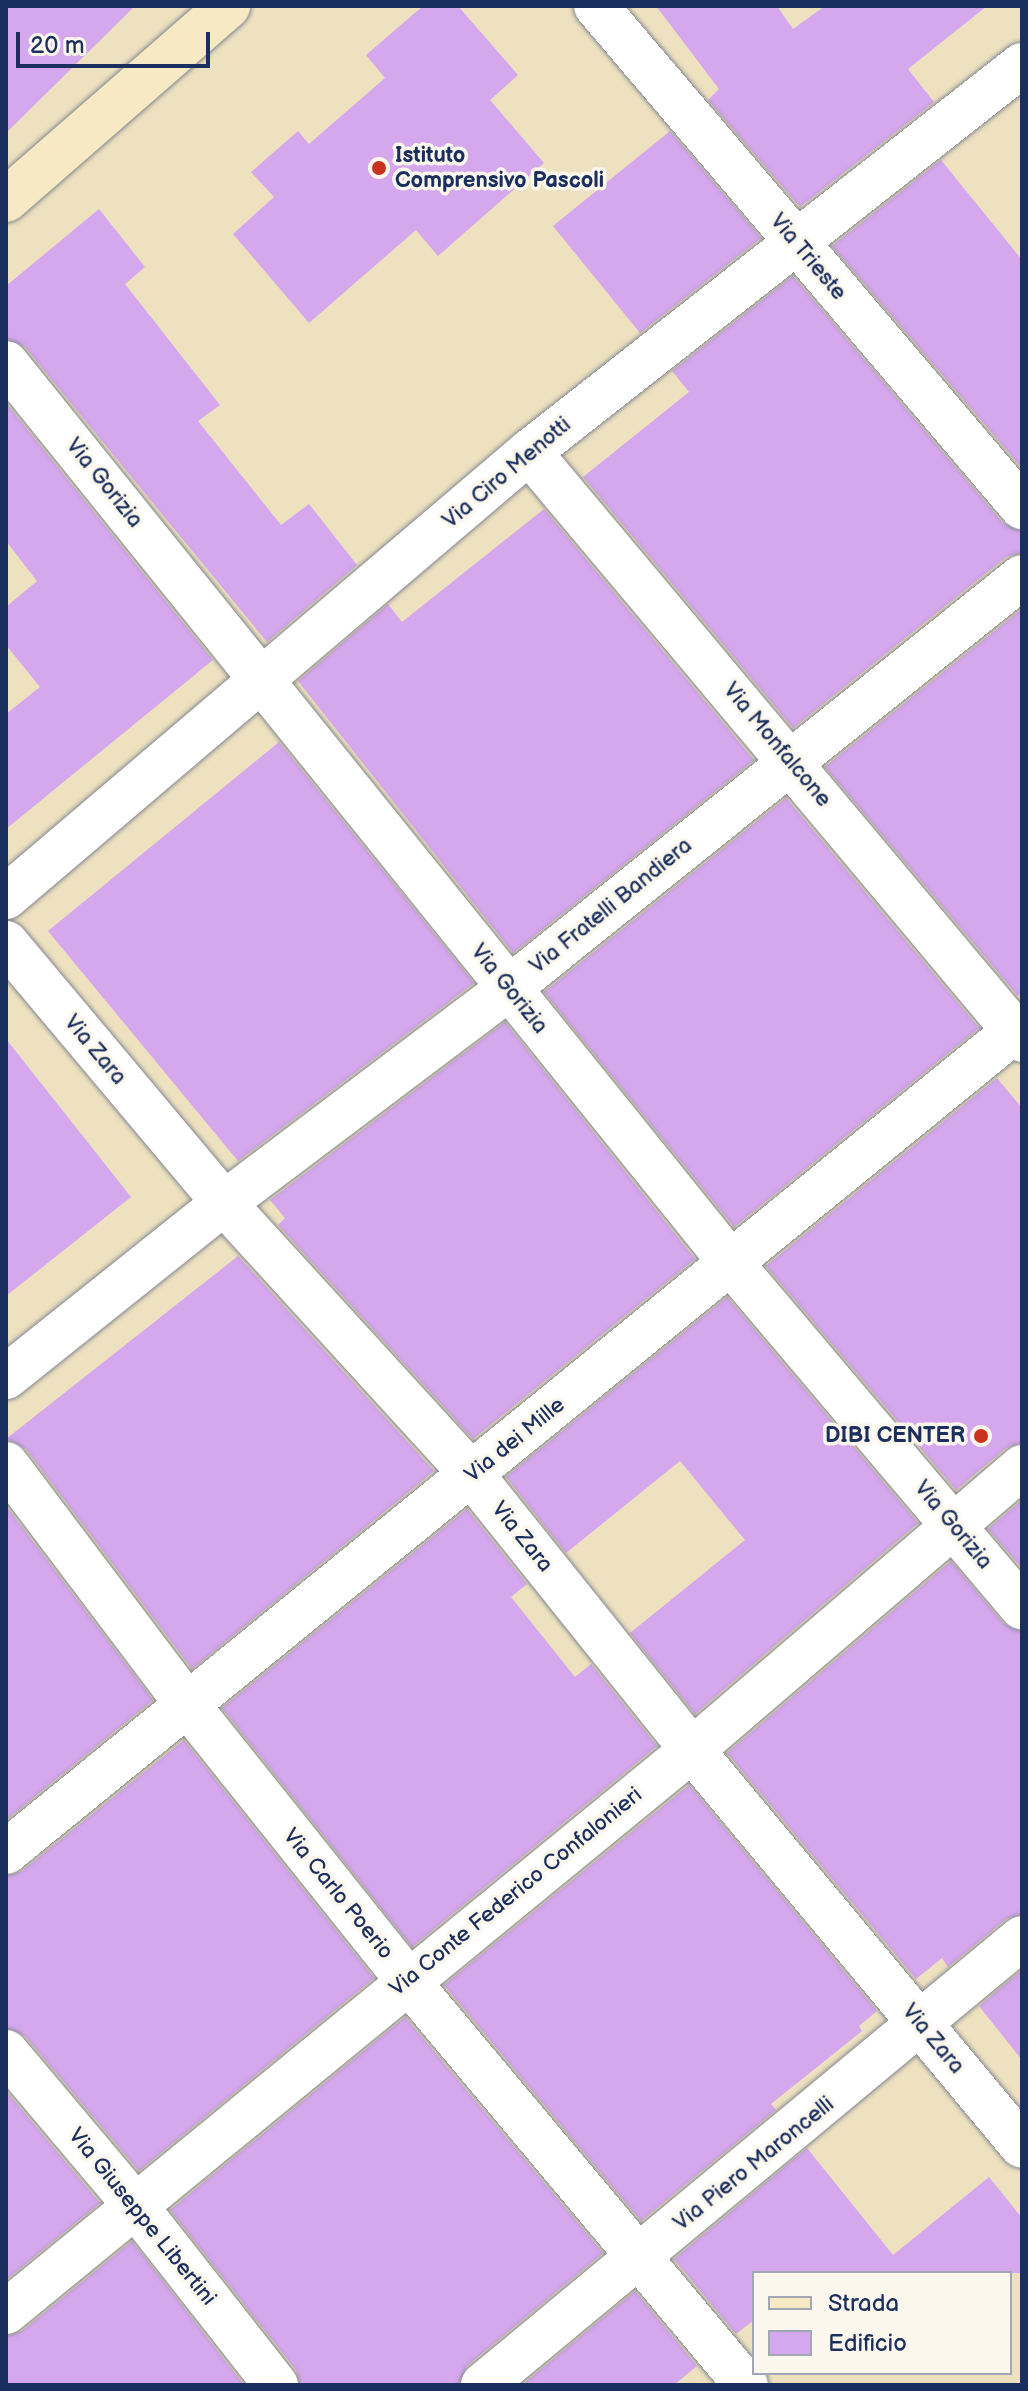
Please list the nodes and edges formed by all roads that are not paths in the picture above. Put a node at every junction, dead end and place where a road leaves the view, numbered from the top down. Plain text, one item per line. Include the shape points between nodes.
1 (228, 6) edge
2 (596, 6) edge
3 (1022, 65) edge
4 (6, 200) edge
5 (796, 243) junction
6 (6, 363) edge
7 (529, 452) junction
8 (1022, 507) edge
9 (1022, 577) edge
10 (265, 679) junction
11 (790, 760) junction
12 (6, 897) edge
13 (6, 943) edge
14 (509, 988) junction
15 (1020, 1032) edge
16 (224, 1203) junction
17 (731, 1263) junction
18 (6, 1377) edge
19 (6, 1464) edge
20 (1022, 1467) edge
21 (472, 1475) junction
22 (953, 1524) junction
23 (1022, 1607) edge
24 (187, 1704) junction
25 (692, 1750) junction
26 (6, 1852) edge
27 (1022, 1938) edge
28 (407, 1980) junction
29 (922, 2026) junction
30 (6, 2052) edge
31 (1022, 2146) edge
32 (134, 2204) junction
33 (640, 2256) junction
34 (6, 2312) edge
35 (276, 2385) edge
36 (483, 2385) edge
37 (746, 2385) edge

1 - 4 street
2 - 5 street, Via Trieste
3 - 5 street, Via Ciro Menotti
5 - 7 street, Via Ciro Menotti
5 - 8 street, Via Trieste
6 - 10 street, Via Gorizia
7 - 10 street, Via Ciro Menotti
7 - 11 street, Via Monfalcone
9 - 11 street, Via Fratelli Bandiera
10 - 12 street, Via Ciro Menotti
10 - 14 street, Via Gorizia
11 - 14 street, Via Fratelli Bandiera
11 - 15 street, Via Monfalcone
13 - 16 street, Via Zara
14 - 16 street, Via Fratelli Bandiera
14 - 17 street, Via Gorizia
15 - 17 street, Via dei Mille
16 - 18 street, Via Fratelli Bandiera
16 - 21 street, Via Zara
17 - 21 street, Via dei Mille
17 - 22 street, Via Gorizia
19 - 24 street, Via Carlo Poerio
20 - 22 street, Via Conte Federico Confalonieri
21 - 24 street, Via dei Mille
21 - 25 street, Via Zara
22 - 23 street, Via Gorizia
22 - 25 street, Via Conte Federico Confalonieri
24 - 26 street, Via dei Mille
24 - 28 street, Via Carlo Poerio
25 - 28 street, Via Conte Federico Confalonieri
25 - 29 street, Via Zara
27 - 29 street, Via Piero Maroncelli
28 - 32 street, Via Conte Federico Confalonieri
28 - 33 street, Via Carlo Poerio
29 - 31 street, Via Zara
29 - 33 street, Via Piero Maroncelli
30 - 32 street, Via Giuseppe Libertini
32 - 34 street, Via Conte Federico Confalonieri
32 - 35 street, Via Giuseppe Libertini
33 - 36 street, Via Piero Maroncelli
33 - 37 street, Via Carlo Poerio

